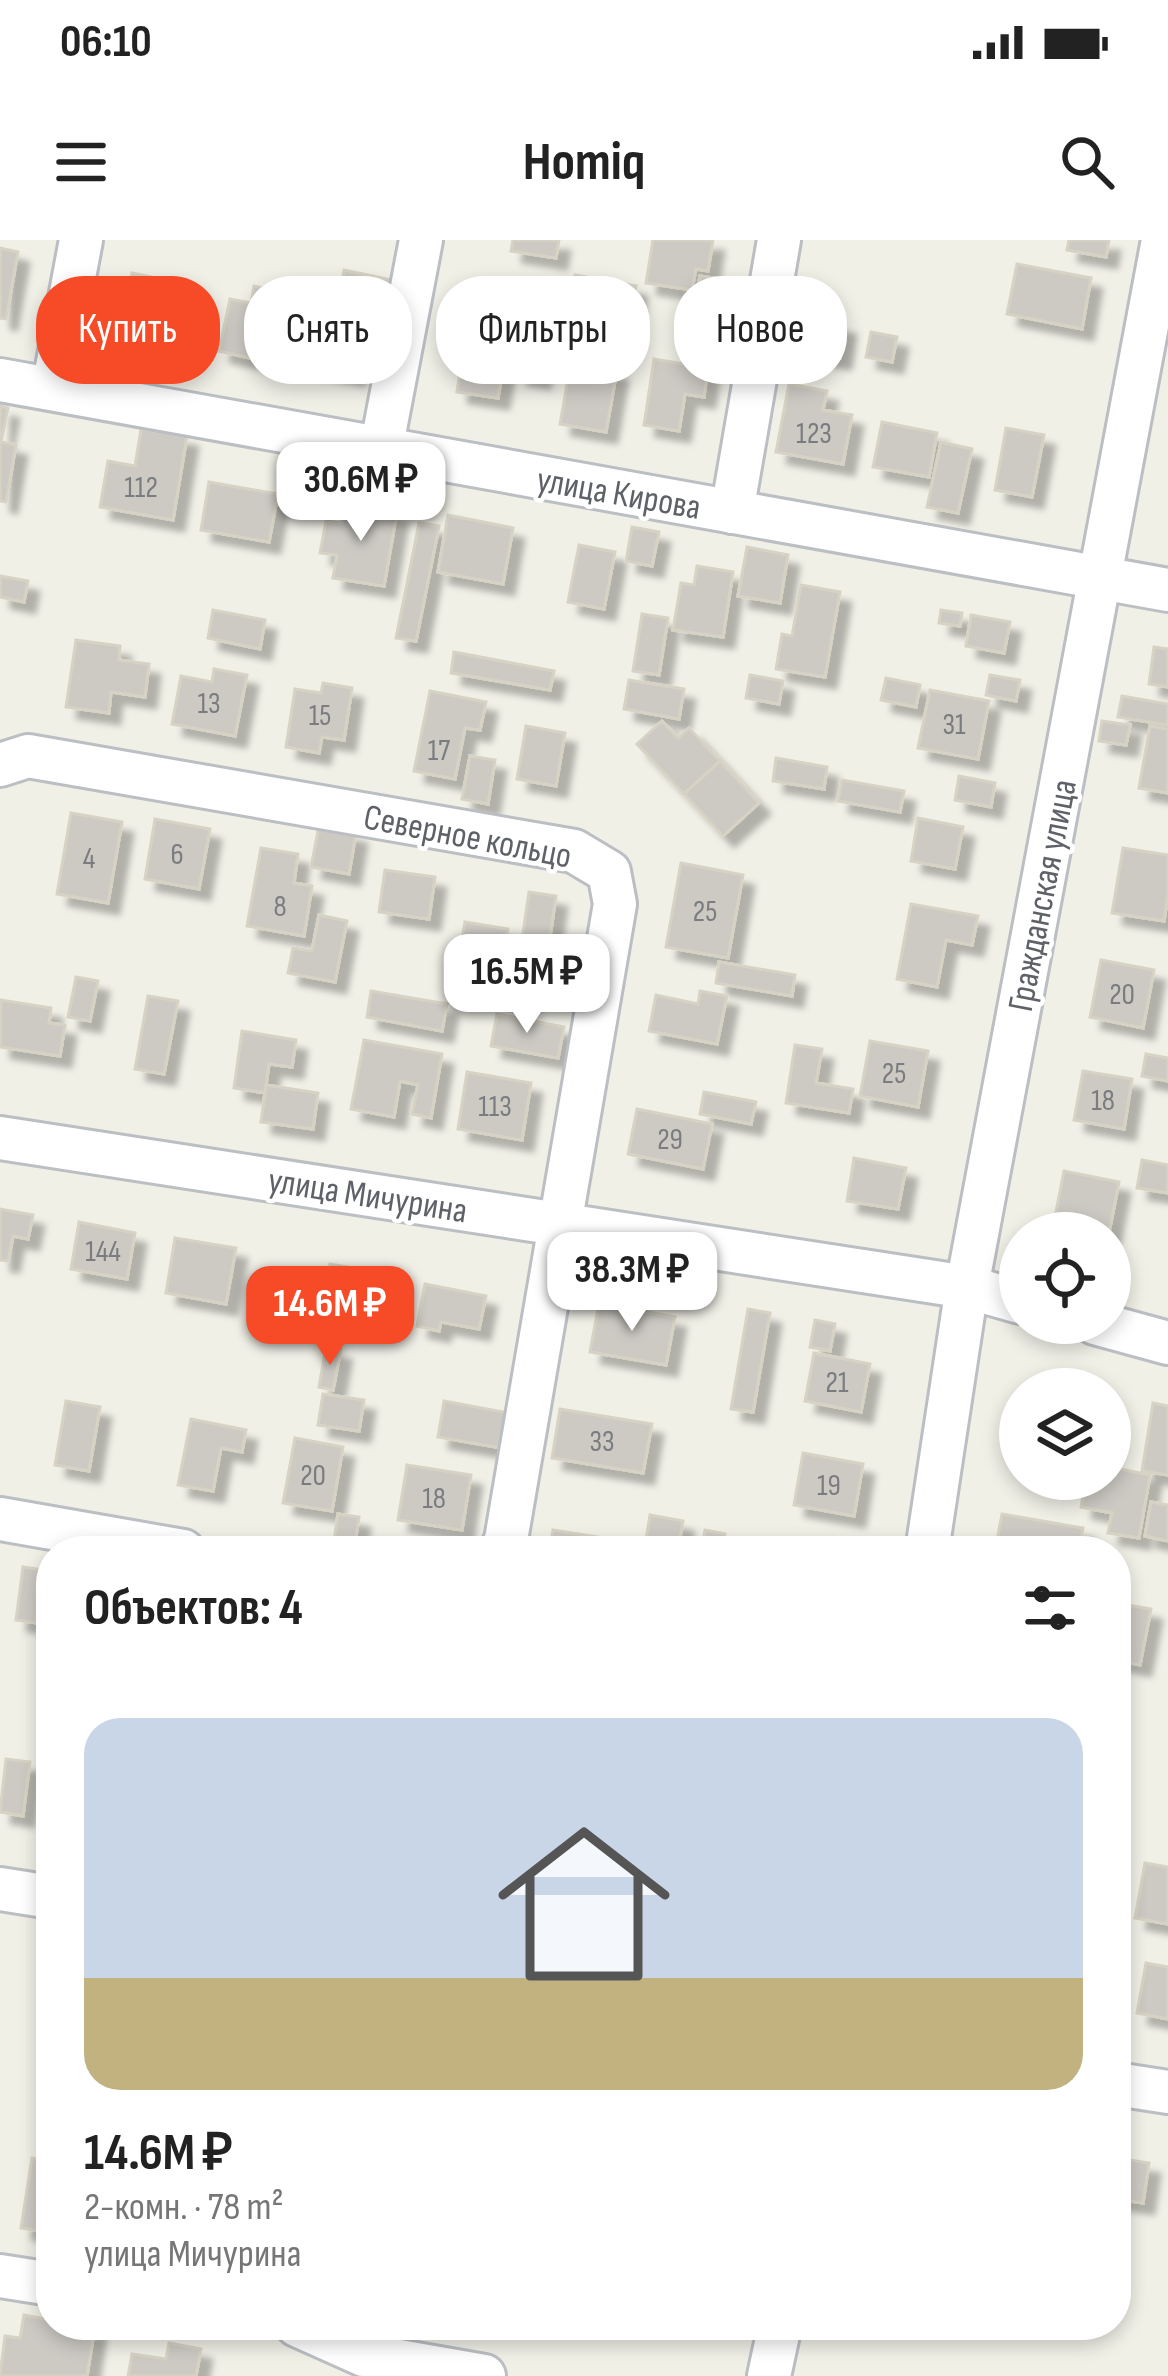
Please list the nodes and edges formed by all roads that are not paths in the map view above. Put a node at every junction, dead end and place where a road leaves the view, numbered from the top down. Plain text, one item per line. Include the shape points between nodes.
1 (82, 240) edge
2 (421, 240) edge
3 (779, 240) edge
4 (1162, 240) edge
5 (0, 380) edge
6 (53, 388) junction
7 (381, 450) junction
8 (732, 512) junction
9 (1100, 579) junction
10 (1168, 590) edge
11 (0, 765) edge
12 (0, 1138) edge
13 (561, 1223) junction
14 (967, 1287) junction
15 (999, 1296) edge
16 (1131, 1333) edge
17 (1168, 1343) edge
18 (0, 1519) edge
19 (97, 1536) edge
20 (507, 1536) edge
21 (929, 1536) edge
22 (0, 1888) edge
23 (36, 1894) edge
24 (1131, 2086) edge
25 (1168, 2092) edge
26 (0, 2276) edge
27 (36, 2282) edge
28 (321, 2340) edge
29 (777, 2340) edge
30 (362, 2365) edge
31 (484, 2376) edge
32 (769, 2376) edge

1 - 6 street
2 - 7 street
3 - 8 street
4 - 9 street, Гражданская улица
5 - 6 street, улица Кирова
6 - 7 street, улица Кирова
7 - 8 street, улица Кирова
8 - 9 street, улица Кирова
9 - 10 street, улица Кирова
9 - 14 street, Гражданская улица
11 - 13 street, Северное кольцо via 28,756 529,843 574,851 609,872 615,904
12 - 13 street, улица Мичурина
13 - 14 street, улица Мичурина
13 - 20 street, Северное кольцо
14 - 15 street, улица Мичурина
14 - 21 street, Гражданская улица
16 - 17 street
18 - 19 street
22 - 23 street
24 - 25 street
26 - 27 street
28 - 30 street
29 - 32 street
30 - 31 street

